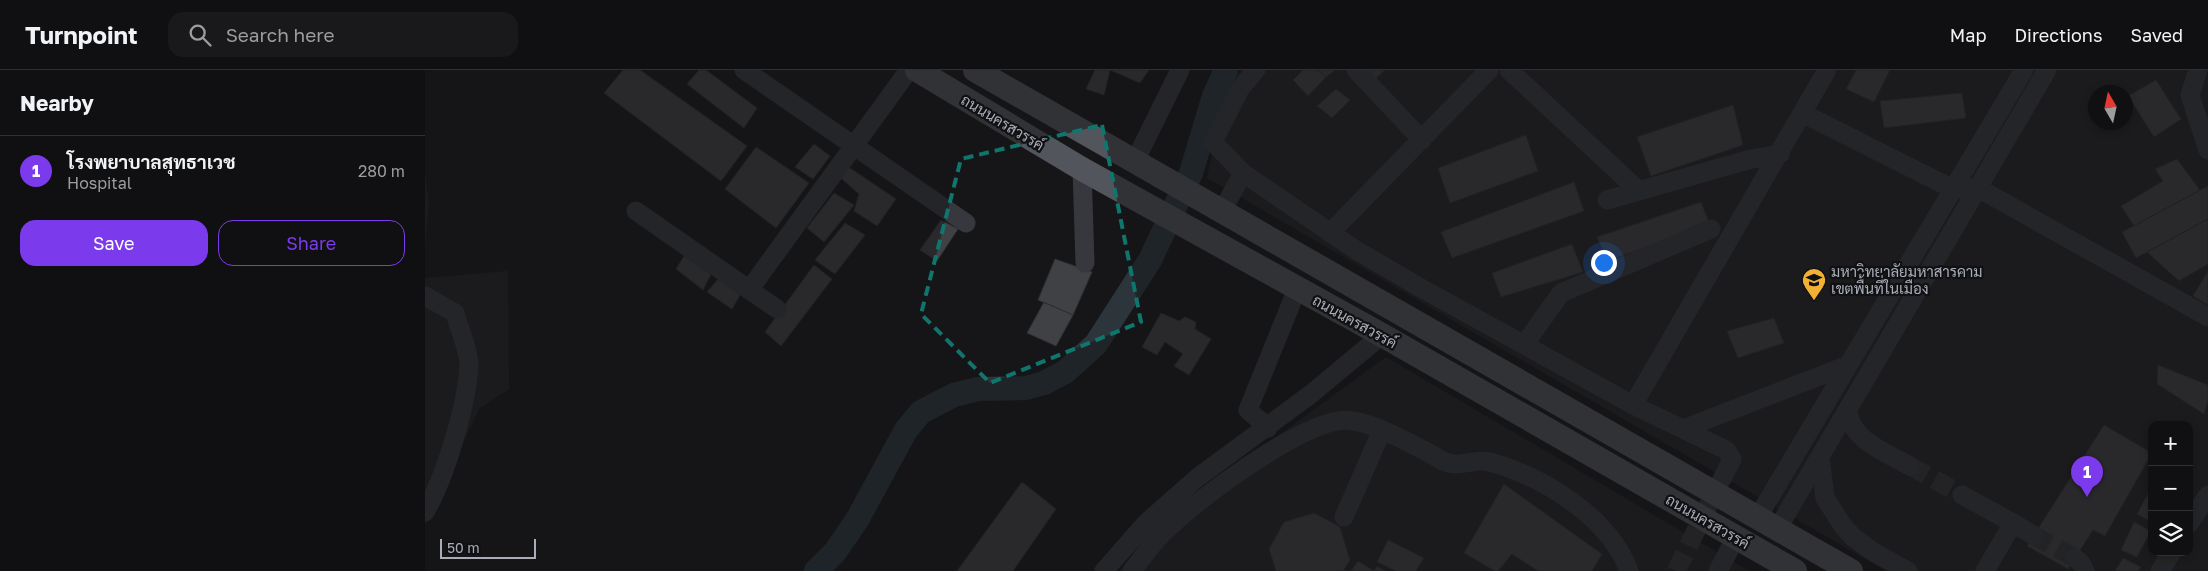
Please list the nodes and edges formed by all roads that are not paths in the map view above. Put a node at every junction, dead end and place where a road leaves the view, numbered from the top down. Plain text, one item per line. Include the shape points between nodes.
1 (744, 70) edge
2 (909, 70) edge
3 (917, 70) edge
4 (975, 70) edge
5 (1180, 70) edge
6 (1256, 70) edge
7 (1356, 70) edge
8 (1489, 70) edge
9 (1509, 70) edge
10 (1827, 70) edge
11 (2198, 70) edge
12 (2023, 73) edge
13 (2043, 78) edge
14 (1802, 114) junction
15 (1993, 122) junction
16 (2011, 131) junction
17 (1422, 140) junction
18 (853, 147) junction
19 (2208, 150) edge
20 (1780, 154) junction
21 (1135, 161) junction
22 (1081, 170) junction
23 (1243, 174) junction
24 (1978, 188) junction
25 (1953, 189) junction
26 (1639, 191) junction
27 (1607, 200) dead end
28 (1217, 208) junction
29 (636, 211) dead end
30 (966, 223) dead end
31 (1711, 229) dead end
32 (1331, 233) junction
33 (1085, 262) dead end
34 (1907, 266) junction
35 (1925, 277) junction
36 (1297, 289) junction
37 (749, 290) junction
38 (425, 296) edge
39 (777, 309) dead end
40 (2208, 317) edge
41 (1872, 324) junction
42 (1891, 335) junction
43 (1382, 336) junction
44 (1524, 345) junction
45 (1487, 363) junction
46 (1848, 365) junction
47 (1473, 388) junction
48 (1834, 389) junction
49 (1851, 404) junction
50 (1633, 405) junction
51 (1268, 428) junction
52 (1683, 429) junction
53 (1381, 430) junction
54 (1820, 457) junction
55 (1911, 466) tunnel mouth
56 (1722, 479) tunnel mouth
57 (2208, 494) edge
58 (1962, 495) tunnel mouth
59 (425, 512) edge
60 (1344, 517) dead end
61 (2193, 518) edge
62 (1768, 523) junction
63 (2013, 524) junction
64 (2033, 535) tunnel mouth
65 (1736, 537) junction
66 (2169, 556) edge
67 (1104, 571) edge
68 (1132, 571) edge
69 (1629, 571) edge
70 (1718, 571) edge
71 (1795, 571) edge
72 (1851, 571) edge
73 (1908, 571) edge
74 (1985, 571) edge
75 (2160, 571) edge

1 - 18 street
2 - 18 street
3 - 22 main road, ถนนนครสวรรค์
4 - 21 main road, ถนนนครสวรรค์
5 - 21 street
6 - 23 street via 1240,89 1213,142
7 - 17 street
8 - 17 street
9 - 26 street
10 - 14 street
11 - 19 street via 2190,96
12 - 13 street
12 - 15 street
13 - 16 street
14 - 20 street
14 - 25 street
15 - 16 street
15 - 25 street
16 - 24 street
17 - 32 street
18 - 30 street
18 - 37 street
20 - 26 street via 1751,159
20 - 50 street
21 - 28 main road, ถนนนครสวรรค์
22 - 33 street
22 - 36 main road, ถนนนครสวรรค์
23 - 28 street
23 - 32 street
24 - 25 street
24 - 35 street
24 - 40 street
25 - 34 street
26 - 27 street
28 - 45 main road, ถนนนครสวรรค์
29 - 37 street
31 - 44 street via 1561,293
32 - 44 street
34 - 35 street
34 - 41 street
35 - 42 street
36 - 43 main road, ถนนนครสวรรค์
36 - 51 street via 1248,410
37 - 39 street
38 - 59 street via 455,313 469,364 463,407 435,494
41 - 42 street
41 - 46 street
42 - 49 street
43 - 47 main road, ถนนนครสวรรค์
43 - 51 street
44 - 50 street
45 - 47 main road
45 - 62 main road, ถนนนครสวรรค์
46 - 48 street
46 - 52 street
47 - 65 main road, ถนนนครสวรรค์
48 - 49 street
48 - 62 street
49 - 54 street
49 - 55 street via 1850,420 1860,437
50 - 52 street
51 - 67 street via 1197,478 1146,523
52 - 56 street via 1730,454 1732,458
53 - 60 street
53 - 68 street via 1355,420 1339,420 1298,436 1255,462 1187,511 1159,537
53 - 69 street via 1449,463 1489,461 1565,496 1592,517 1613,540
54 - 62 street
54 - 73 street via 1825,498 1843,526 1872,551
57 - 61 street
58 - 63 street
62 - 72 main road, ถนนนครสวรรค์
63 - 64 street
63 - 74 street
65 - 70 street
65 - 71 main road, ถนนนครสวรรค์
66 - 75 street

